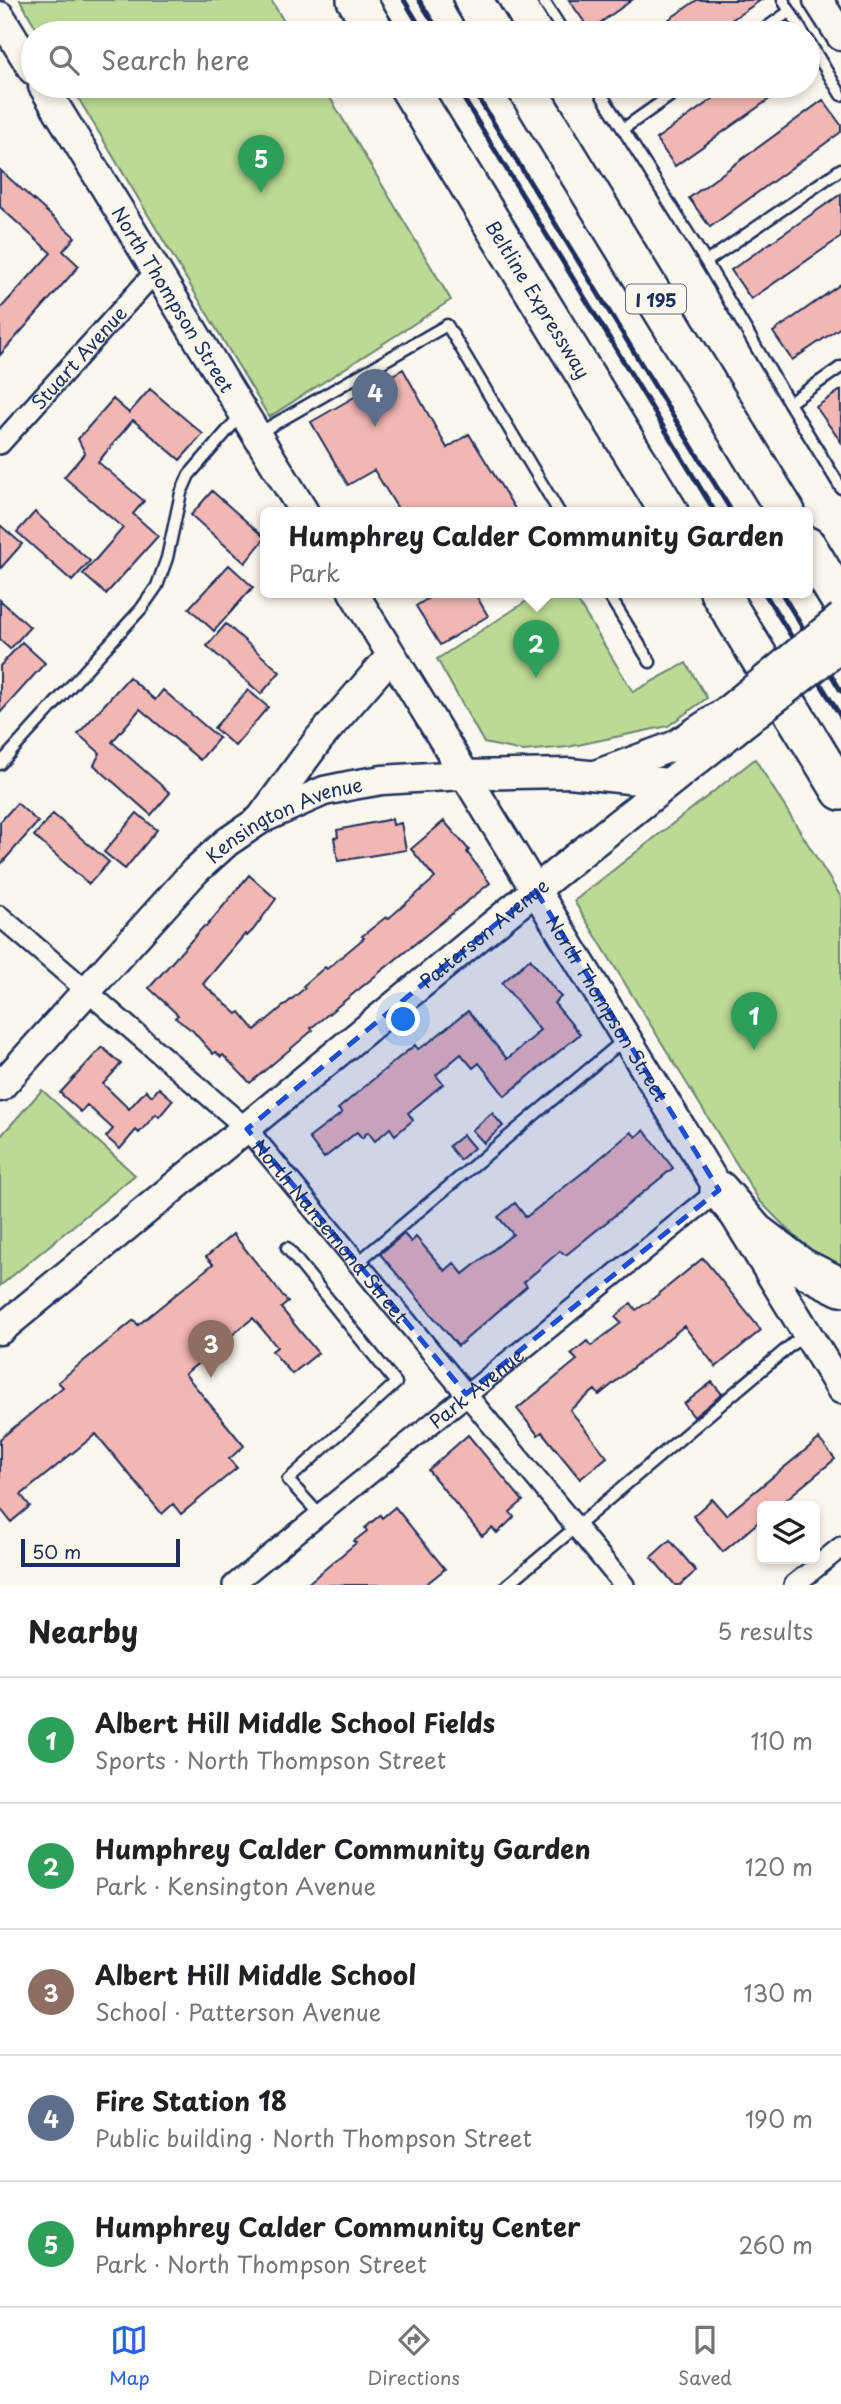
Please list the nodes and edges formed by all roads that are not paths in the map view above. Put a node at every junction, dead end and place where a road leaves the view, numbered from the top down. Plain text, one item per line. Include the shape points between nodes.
1 (356, 0) edge
2 (473, 0) edge
3 (543, 0) edge
4 (783, 0) edge
5 (818, 0) edge
6 (790, 11) junction
7 (0, 16) edge
8 (369, 21) edge
9 (486, 21) edge
10 (556, 21) edge
11 (776, 21) edge
12 (796, 21) edge
13 (841, 36) edge
14 (21, 50) edge
15 (820, 60) edge
16 (841, 95) edge
17 (50, 98) edge
18 (415, 98) edge
19 (532, 98) edge
20 (604, 98) edge
21 (667, 98) edge
22 (623, 129) junction
23 (841, 169) edge
24 (706, 262) junction
25 (157, 270) junction
26 (841, 367) edge
27 (789, 403) junction
28 (250, 423) junction
29 (0, 444) edge
30 (841, 488) edge
31 (301, 507) edge
32 (556, 507) edge
33 (666, 507) edge
34 (783, 507) edge
35 (813, 556) edge
36 (357, 598) edge
37 (611, 598) edge
38 (723, 598) edge
39 (841, 602) edge
40 (841, 617) edge
41 (841, 647) edge
42 (391, 656) junction
43 (650, 662) dead end
44 (729, 722) junction
45 (0, 764) edge
46 (463, 775) junction
47 (593, 776) junction
48 (668, 783) junction
49 (841, 791) edge
50 (261, 819) junction
51 (536, 891) junction
52 (0, 916) edge
53 (85, 992) junction
54 (626, 1038) junction
55 (0, 1087) edge
56 (247, 1129) junction
57 (719, 1190) junction
58 (287, 1248) dead end
59 (357, 1263) junction
60 (841, 1287) edge
61 (0, 1330) edge
62 (807, 1333) junction
63 (837, 1373) edge
64 (466, 1394) junction
65 (319, 1514) junction
66 (577, 1527) junction
67 (841, 1547) edge
68 (233, 1585) edge
69 (507, 1585) edge
70 (624, 1585) edge
71 (794, 1585) edge

1 - 8 highway
2 - 9 highway
3 - 10 lane
4 - 6 lane
5 - 13 main road
6 - 11 lane
6 - 12 lane
7 - 14 main road
15 - 16 lane
17 - 25 main road, North Thompson Street
18 - 33 highway, Beltline Expressway
19 - 34 highway, I 195
20 - 22 lane
21 - 22 lane
22 - 24 lane
23 - 24 lane
24 - 27 lane
25 - 28 main road, North Thompson Street
25 - 29 street, Stuart Avenue
26 - 27 lane
27 - 30 lane
28 - 31 main road, North Thompson Street
28 - 32 lane via 447,325
28 - 45 lane via 189,475 160,577 149,598
35 - 39 highway
36 - 42 main road, North Thompson Street
37 - 43 lane
38 - 49 highway
40 - 44 main road, bridge
41 - 44 main road, Patterson Avenue, bridge
42 - 46 main road, North Thompson Street
42 - 50 main road via 319,739
44 - 47 main road
44 - 48 main road, Patterson Avenue
46 - 47 main road, Kensington Avenue
46 - 50 main road, Kensington Avenue via 382,780 324,791
46 - 51 main road, North Thompson Street
47 - 48 main road, Kensington Avenue
48 - 51 main road, Patterson Avenue
50 - 53 main road, Kensington Avenue via 195,871
51 - 54 main road, North Thompson Street
51 - 56 main road, Patterson Avenue
52 - 53 street, North Nansemond Street
53 - 55 main road, Kensington Avenue
53 - 56 street, North Nansemond Street
54 - 57 main road, North Thompson Street
54 - 59 lane
56 - 59 street, North Nansemond Street
56 - 61 main road, Patterson Avenue
57 - 60 highway via 755,1232 801,1267
57 - 62 main road, North Thompson Street
57 - 64 street, Park Avenue
58 - 65 lane via 396,1383 288,1480
59 - 64 street, North Nansemond Street
62 - 63 main road, North Thompson Street
62 - 66 lane
64 - 65 street, Park Avenue
64 - 66 street, North Nansemond Street
65 - 68 street, Park Avenue
66 - 69 lane
66 - 70 street, North Nansemond Street
67 - 71 street

